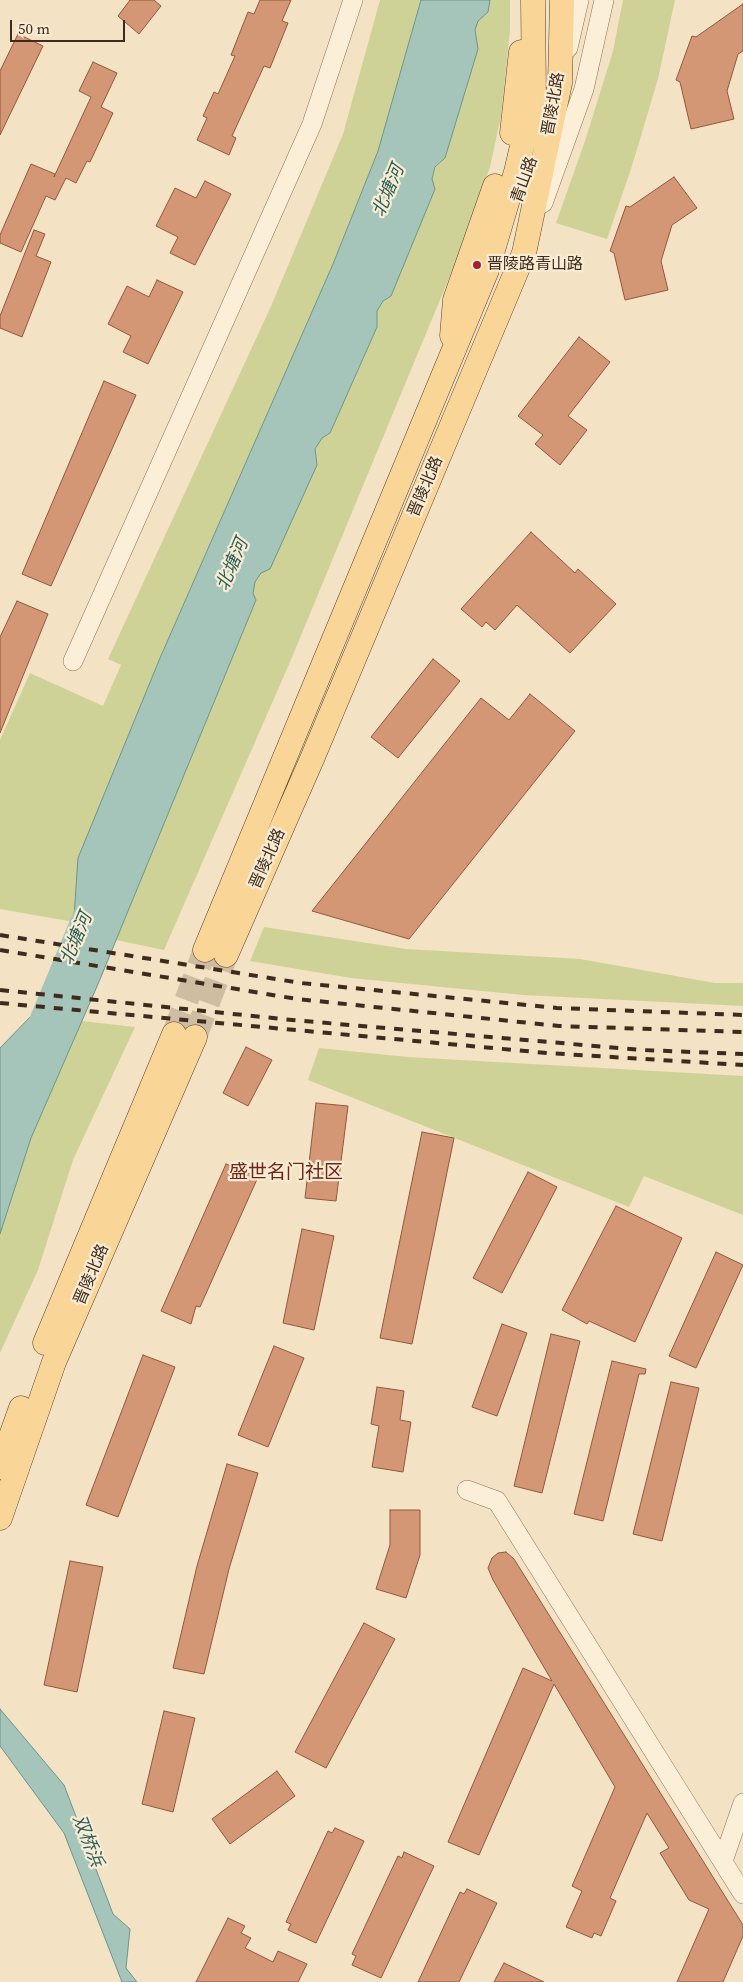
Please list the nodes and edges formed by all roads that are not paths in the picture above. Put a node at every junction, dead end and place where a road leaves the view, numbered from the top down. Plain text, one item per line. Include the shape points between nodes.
1 (353, 0) edge
2 (520, 0) edge
3 (533, 0) edge
4 (562, 0) edge
5 (579, 0) edge
6 (604, 0) edge
7 (560, 82) junction
8 (524, 254) junction
9 (487, 270) junction
10 (450, 359) junction
11 (73, 661) dead end
12 (0, 1467) edge
13 (467, 1490) dead end
14 (0, 1518) edge
15 (743, 1802) edge
16 (722, 1861) junction
17 (743, 1894) edge

1 - 11 street via 312,124
2 - 10 main road via 522,43 512,137 456,300
3 - 9 main road, 晋陵北路 via 534,95 516,172
4 - 7 main road, 晋陵北路
5 - 7 street, 青山路
6 - 8 street, 青山路 via 584,89
7 - 8 main road, 晋陵北路
7 - 9 street, 青山路 via 512,218
8 - 10 main road, 晋陵北路 via 312,759 215,953
9 - 10 main road, 晋陵北路
12 - 14 main road, 晋陵北路 via 39,1356 185,1035 54,1362
13 - 16 street via 497,1501
15 - 16 street
16 - 17 street

